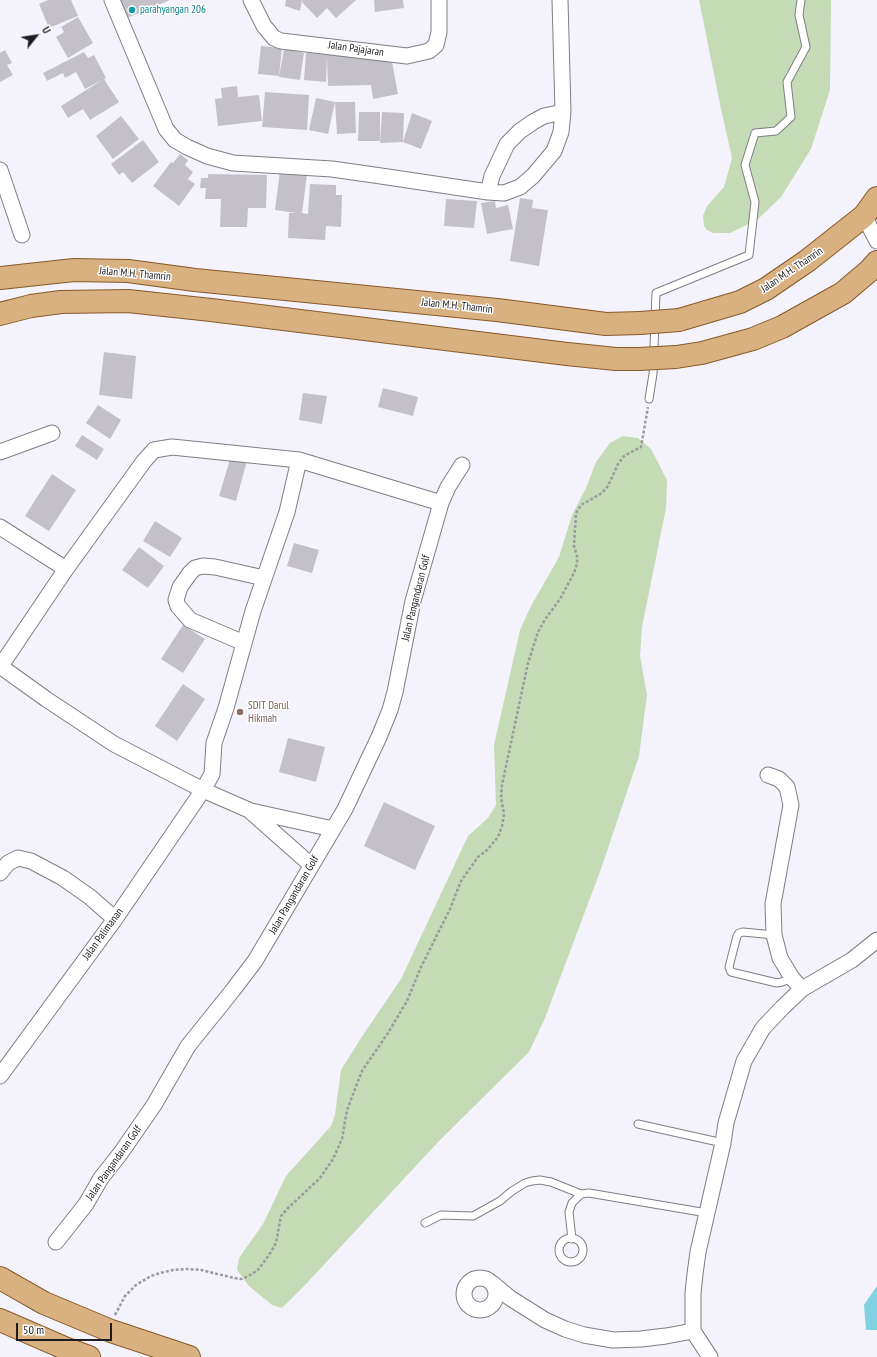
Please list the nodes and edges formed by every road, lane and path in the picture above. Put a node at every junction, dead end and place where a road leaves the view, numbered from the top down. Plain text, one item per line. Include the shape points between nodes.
1 (112, 0) edge
2 (251, 0) edge
3 (439, 0) edge
4 (560, 0) edge
5 (801, 0) edge
6 (563, 112) junction
7 (0, 170) edge
8 (488, 192) junction
9 (877, 198) edge
10 (864, 216) junction
11 (22, 234) dead end
12 (877, 241) edge
13 (877, 262) edge
14 (0, 278) edge
15 (0, 314) edge
16 (649, 399) joint
17 (52, 433) dead end
18 (0, 452) edge
19 (299, 460) junction
20 (462, 465) dead end
21 (441, 503) junction
22 (0, 527) edge
23 (66, 568) junction
24 (264, 578) junction
25 (244, 643) junction
26 (0, 666) edge
27 (768, 775) dead end
28 (203, 790) junction
29 (251, 811) junction
30 (333, 829) junction
31 (311, 865) junction
32 (0, 872) edge
33 (115, 919) junction
34 (774, 935) junction
35 (877, 940) edge
36 (797, 984) junction
37 (0, 1076) edge
38 (638, 1124) dead end
39 (723, 1143) junction
40 (581, 1194) junction
41 (707, 1213) junction
42 (425, 1223) dead end
43 (572, 1238) dead end
44 (56, 1242) dead end
45 (0, 1278) edge
46 (492, 1283) dead end
47 (0, 1320) edge
48 (693, 1331) junction
49 (111, 1332) junction
50 (89, 1357) edge
51 (189, 1357) edge
52 (710, 1357) edge

1 - 8 street via 166,130 187,148 232,163 332,169
2 - 3 street, Jalan Pajajaran via 264,26 274,38 281,41 407,56 430,51 436,45 439,32
4 - 6 street
5 - 16 lane via 799,15 806,47 787,82 791,118 776,131 755,133 745,165 755,202 749,255 656,293 653,374
6 - 8 street via 544,116 520,131 507,144 492,176
6 - 8 street via 561,132 554,152 533,176 520,187 504,193
7 - 11 street
9 - 10 main road, Jalan M.H. Thamrin
10 - 12 street
10 - 14 main road, Jalan M.H. Thamrin, bridge via 766,289 740,302 679,320 640,323 606,324 128,271 74,270
13 - 15 main road, bridge via 843,293 782,327 752,339 702,353 676,357 616,359 567,354 128,301 61,302
16 - 49 path via 641,447 624,456 602,493 581,505 576,513 574,541 577,564 560,599 538,632 528,663 502,785 504,814 498,837 460,881 450,909 407,1001 362,1071 347,1110 342,1139 333,1159 320,1178 281,1216 276,1243 258,1270 242,1279 187,1269 151,1276 136,1285 125,1296 114,1316
17 - 18 street
19 - 21 street
19 - 23 street via 172,448 154,450
19 - 24 street, Jalan Palimanan via 287,512
20 - 21 street, Jalan Pangandaran Golf
21 - 30 street, Jalan Pangandaran Golf via 413,601 390,710 355,789
22 - 23 street
23 - 26 street
24 - 25 street, Jalan Palimanan
24 - 25 street via 203,566 190,572 180,587 176,600 190,620
25 - 28 street, Jalan Palimanan via 214,743 212,774
26 - 28 street via 114,744
27 - 34 street via 787,787 791,805 773,904
28 - 29 street
28 - 33 street, Jalan Palimanan
29 - 30 street
29 - 31 street
30 - 31 street, Jalan Pangandaran Golf
31 - 44 street, Jalan Pangandaran Golf via 255,961 188,1046 154,1105 101,1178 86,1204
32 - 33 street via 8,863 18,858 31,861 63,878
33 - 37 street, Jalan Palimanan
34 - 36 street via 780,958
34 - 36 lane via 739,933 729,967 731,972 777,983
35 - 36 street via 852,960
36 - 39 street via 782,1008 763,1028 744,1061 733,1095
38 - 39 lane
39 - 41 street
40 - 41 lane via 589,1193
40 - 42 lane via 551,1182 532,1181 473,1216 441,1215
40 - 43 lane via 572,1203 569,1212
41 - 48 street via 696,1267
45 - 49 main road via 44,1303
46 - 48 street via 545,1320 584,1335 613,1340 641,1339
47 - 50 main road
48 - 52 street
49 - 51 main road

